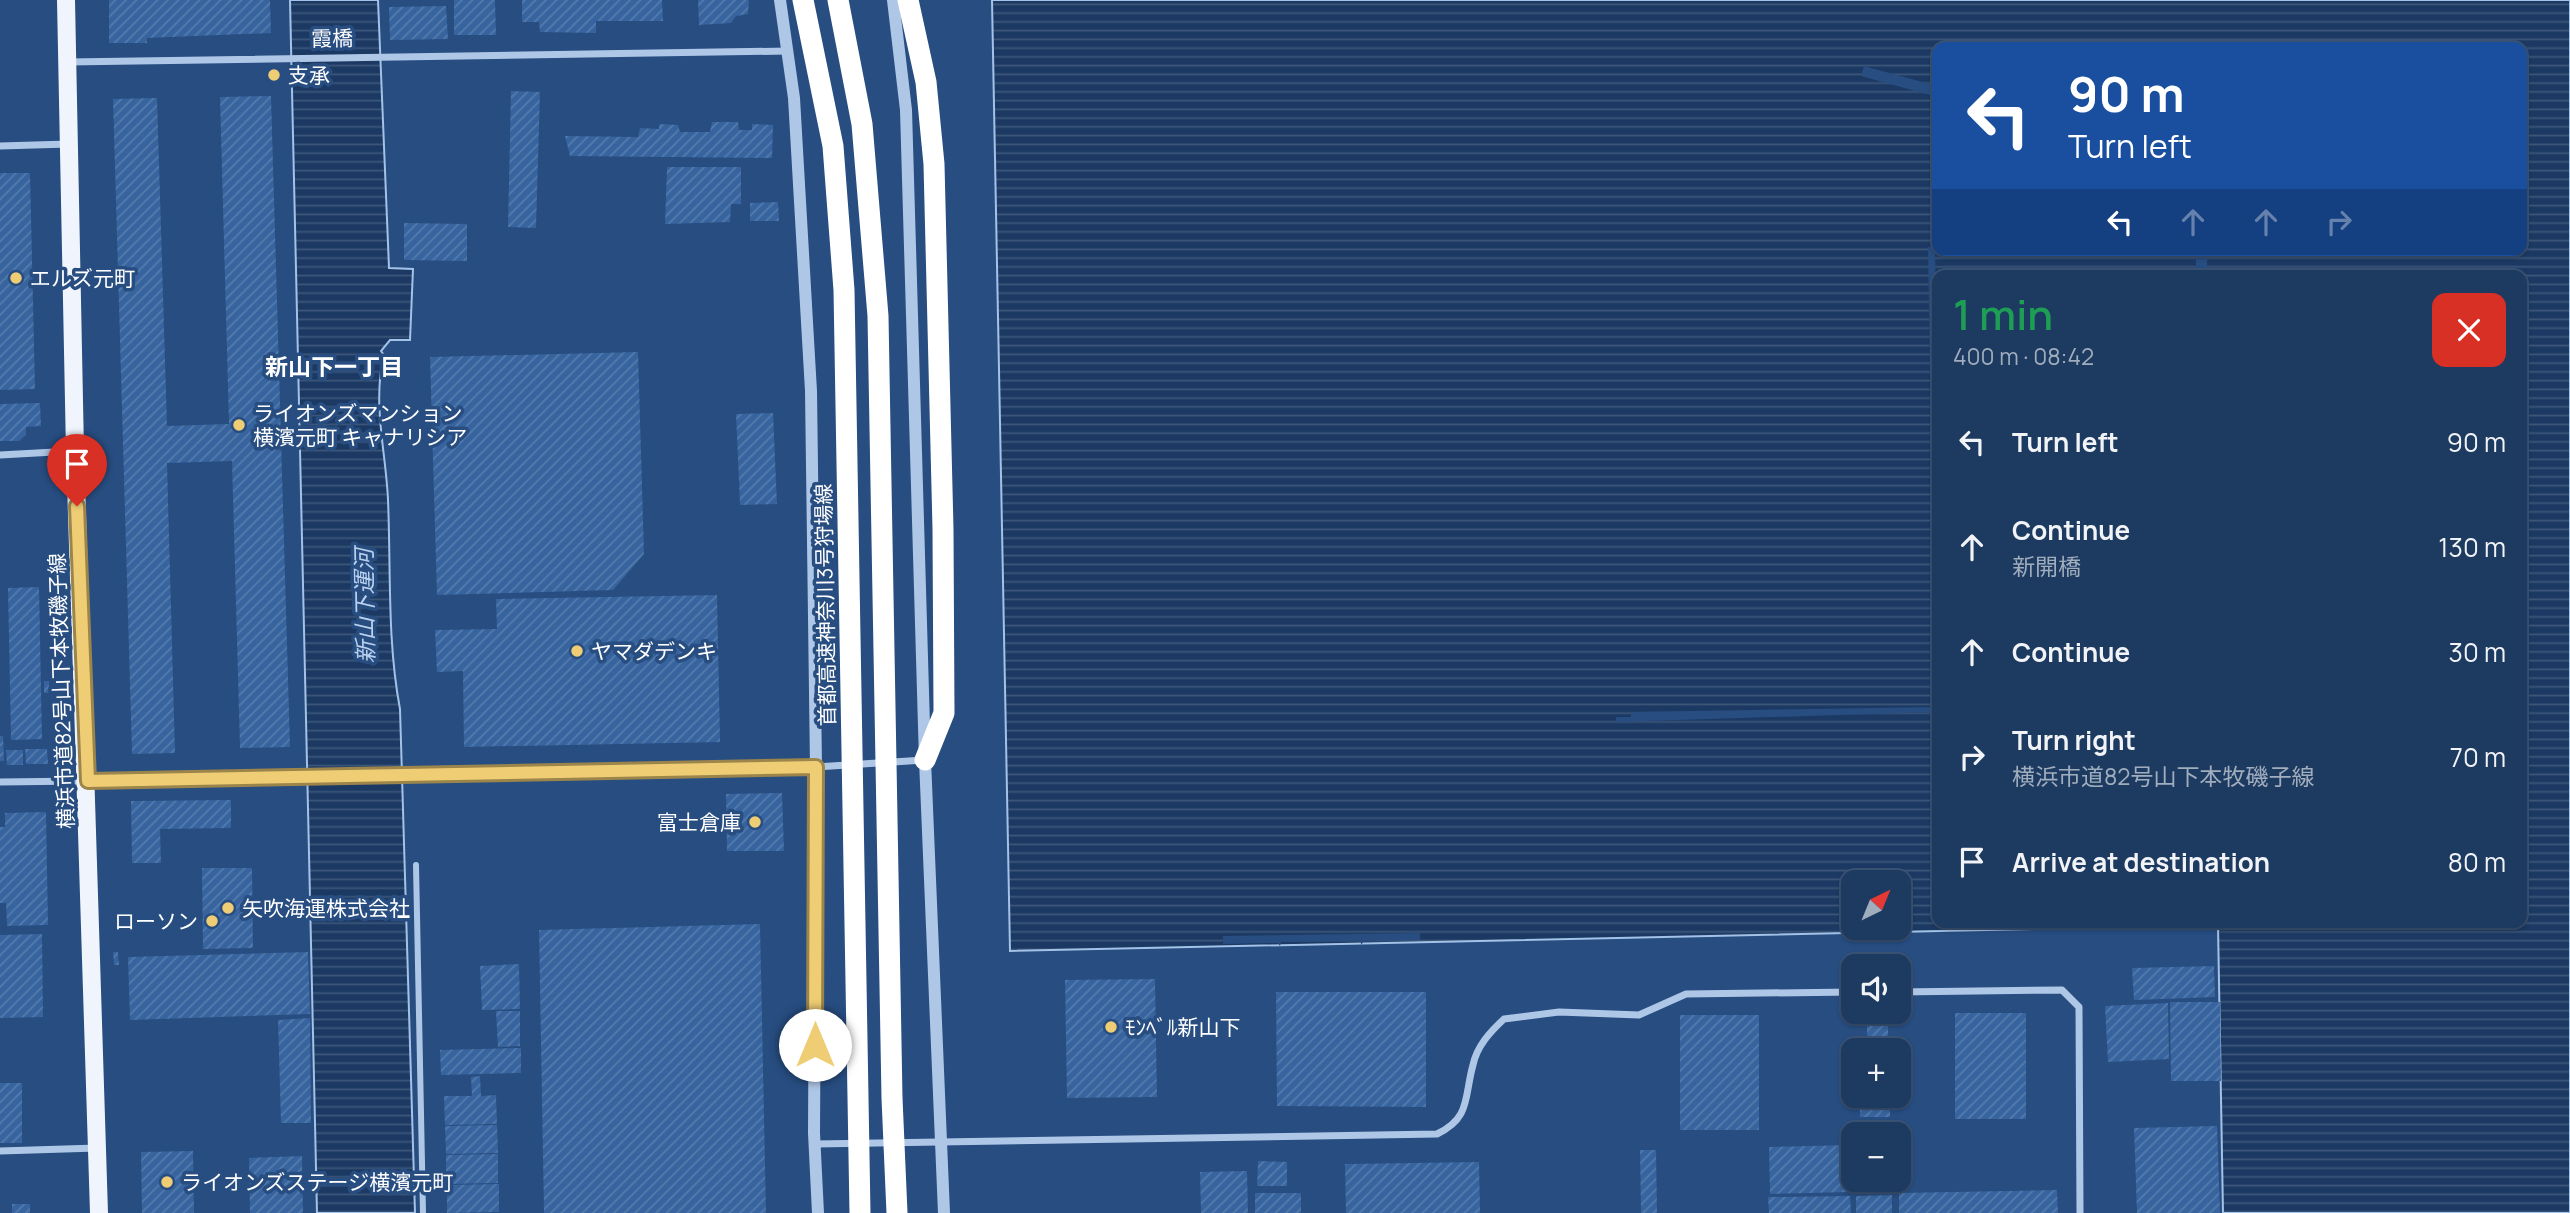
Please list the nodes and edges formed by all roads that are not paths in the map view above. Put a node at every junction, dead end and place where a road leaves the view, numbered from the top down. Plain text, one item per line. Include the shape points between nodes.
1 (66, 0) edge
2 (779, 0) edge
3 (803, 0) edge
4 (838, 0) edge
5 (893, 0) edge
6 (908, 0) edge
7 (789, 51) junction
8 (68, 62) junction
9 (69, 144) junction
10 (0, 146) edge
11 (75, 451) junction
12 (0, 455) edge
13 (925, 760) junction
14 (816, 767) junction
15 (88, 781) junction
16 (0, 782) edge
17 (416, 865) dead end
18 (1841, 992) edge
19 (1911, 992) edge
20 (941, 1142) junction
21 (815, 1144) junction
22 (97, 1147) junction
23 (0, 1152) edge
24 (99, 1213) edge
25 (423, 1213) edge
26 (818, 1213) edge
27 (860, 1213) edge
28 (897, 1213) edge
29 (944, 1213) edge
30 (2080, 1213) edge

1 - 8 main road, 横浜市道82号山下本牧磯子線
2 - 7 street
3 - 27 highway, 首都高速神奈川3号狩場線 via 833,146 844,290
4 - 28 highway via 862,124 878,316
5 - 13 street via 906,110
6 - 13 highway via 926,82 934,164 943,528 944,713
7 - 8 street, 霞橋
7 - 14 street via 810,377
8 - 9 main road, 横浜市道82号山下本牧磯子線
9 - 10 street
9 - 11 main road, 横浜市道82号山下本牧磯子線
11 - 12 street
11 - 15 main road, 横浜市道82号山下本牧磯子線
13 - 14 street
13 - 20 street
14 - 15 street
14 - 21 street
15 - 16 street
15 - 22 main road, 横浜市道82号山下本牧磯子線
17 - 25 street
18 - 20 street via 1686,994 1639,1015 1559,1012 1504,1019 1479,1048 1467,1101 1456,1125 1437,1134
19 - 30 street via 2062,990 2079,1007
20 - 21 street
20 - 29 street
21 - 26 street
22 - 23 street
22 - 24 main road, 横浜市道82号山下本牧磯子線

